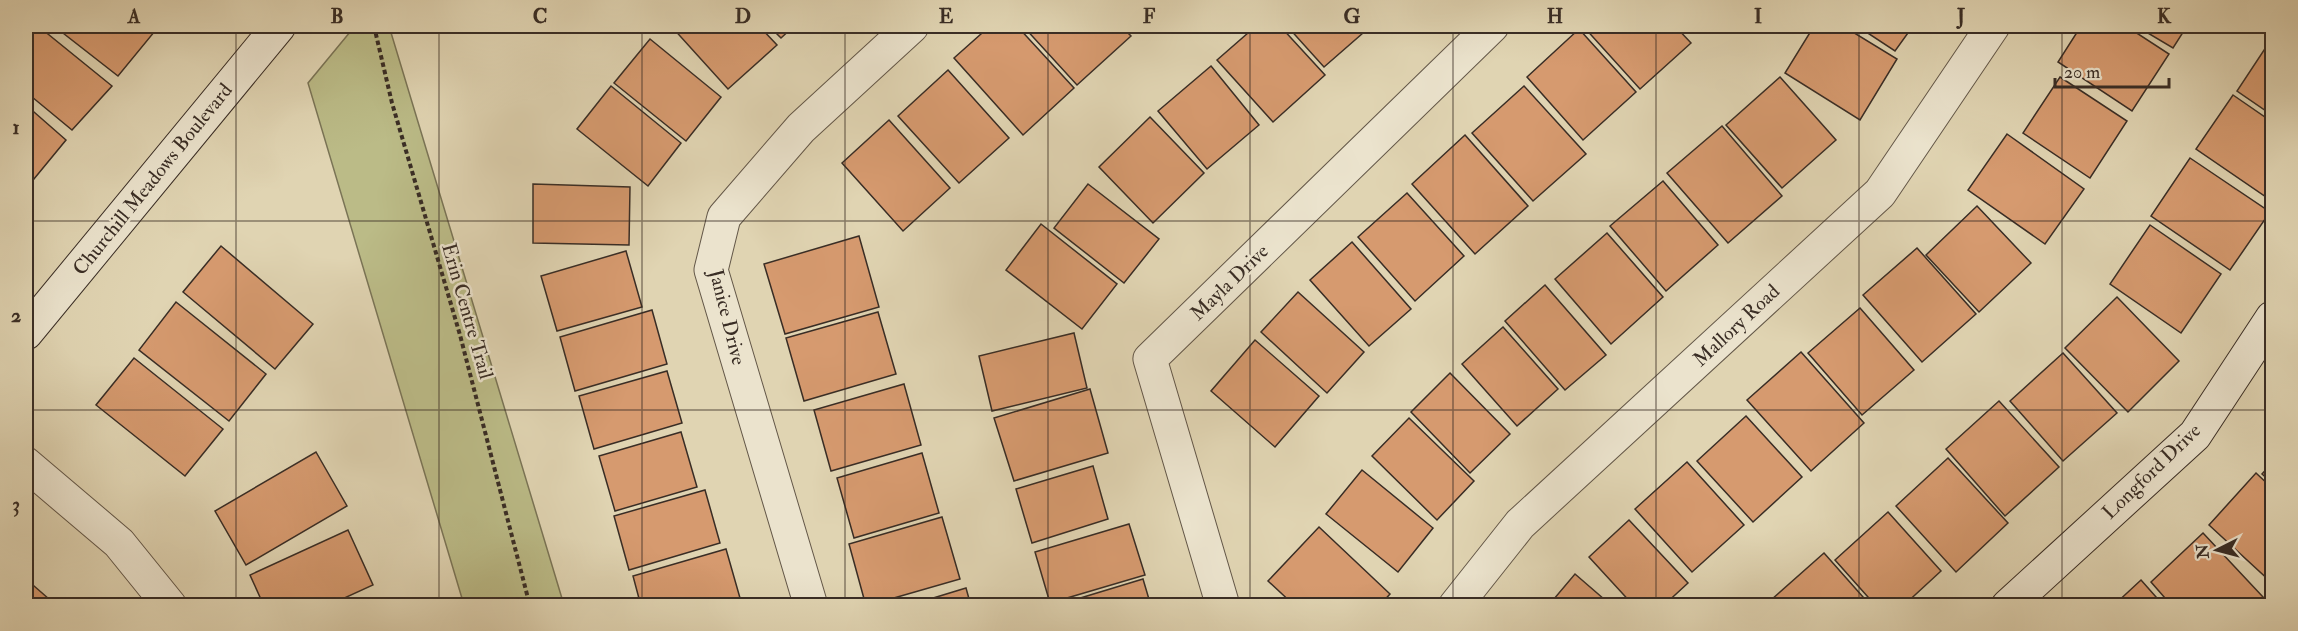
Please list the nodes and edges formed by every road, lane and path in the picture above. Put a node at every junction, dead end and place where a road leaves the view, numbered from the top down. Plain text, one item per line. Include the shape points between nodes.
1 (279, 26) edge
2 (374, 26) edge
3 (912, 26) edge
4 (1492, 26) edge
5 (1993, 26) edge
6 (2272, 318) edge
7 (26, 333) edge
8 (26, 464) edge
9 (170, 606) edge
10 (530, 606) edge
11 (811, 606) edge
12 (1223, 606) edge
13 (1455, 606) edge
14 (2008, 606) edge

1 - 7 street, Churchill Meadows Boulevard
2 - 10 path, Erin Centre Trail
3 - 11 street, Janice Drive via 801,128 723,217 711,270
4 - 12 street, Mayla Drive via 1150,359
5 - 13 street, Mallory Road via 1880,193 1520,524
6 - 14 street, Longford Drive via 2195,435
8 - 9 street via 119,543

